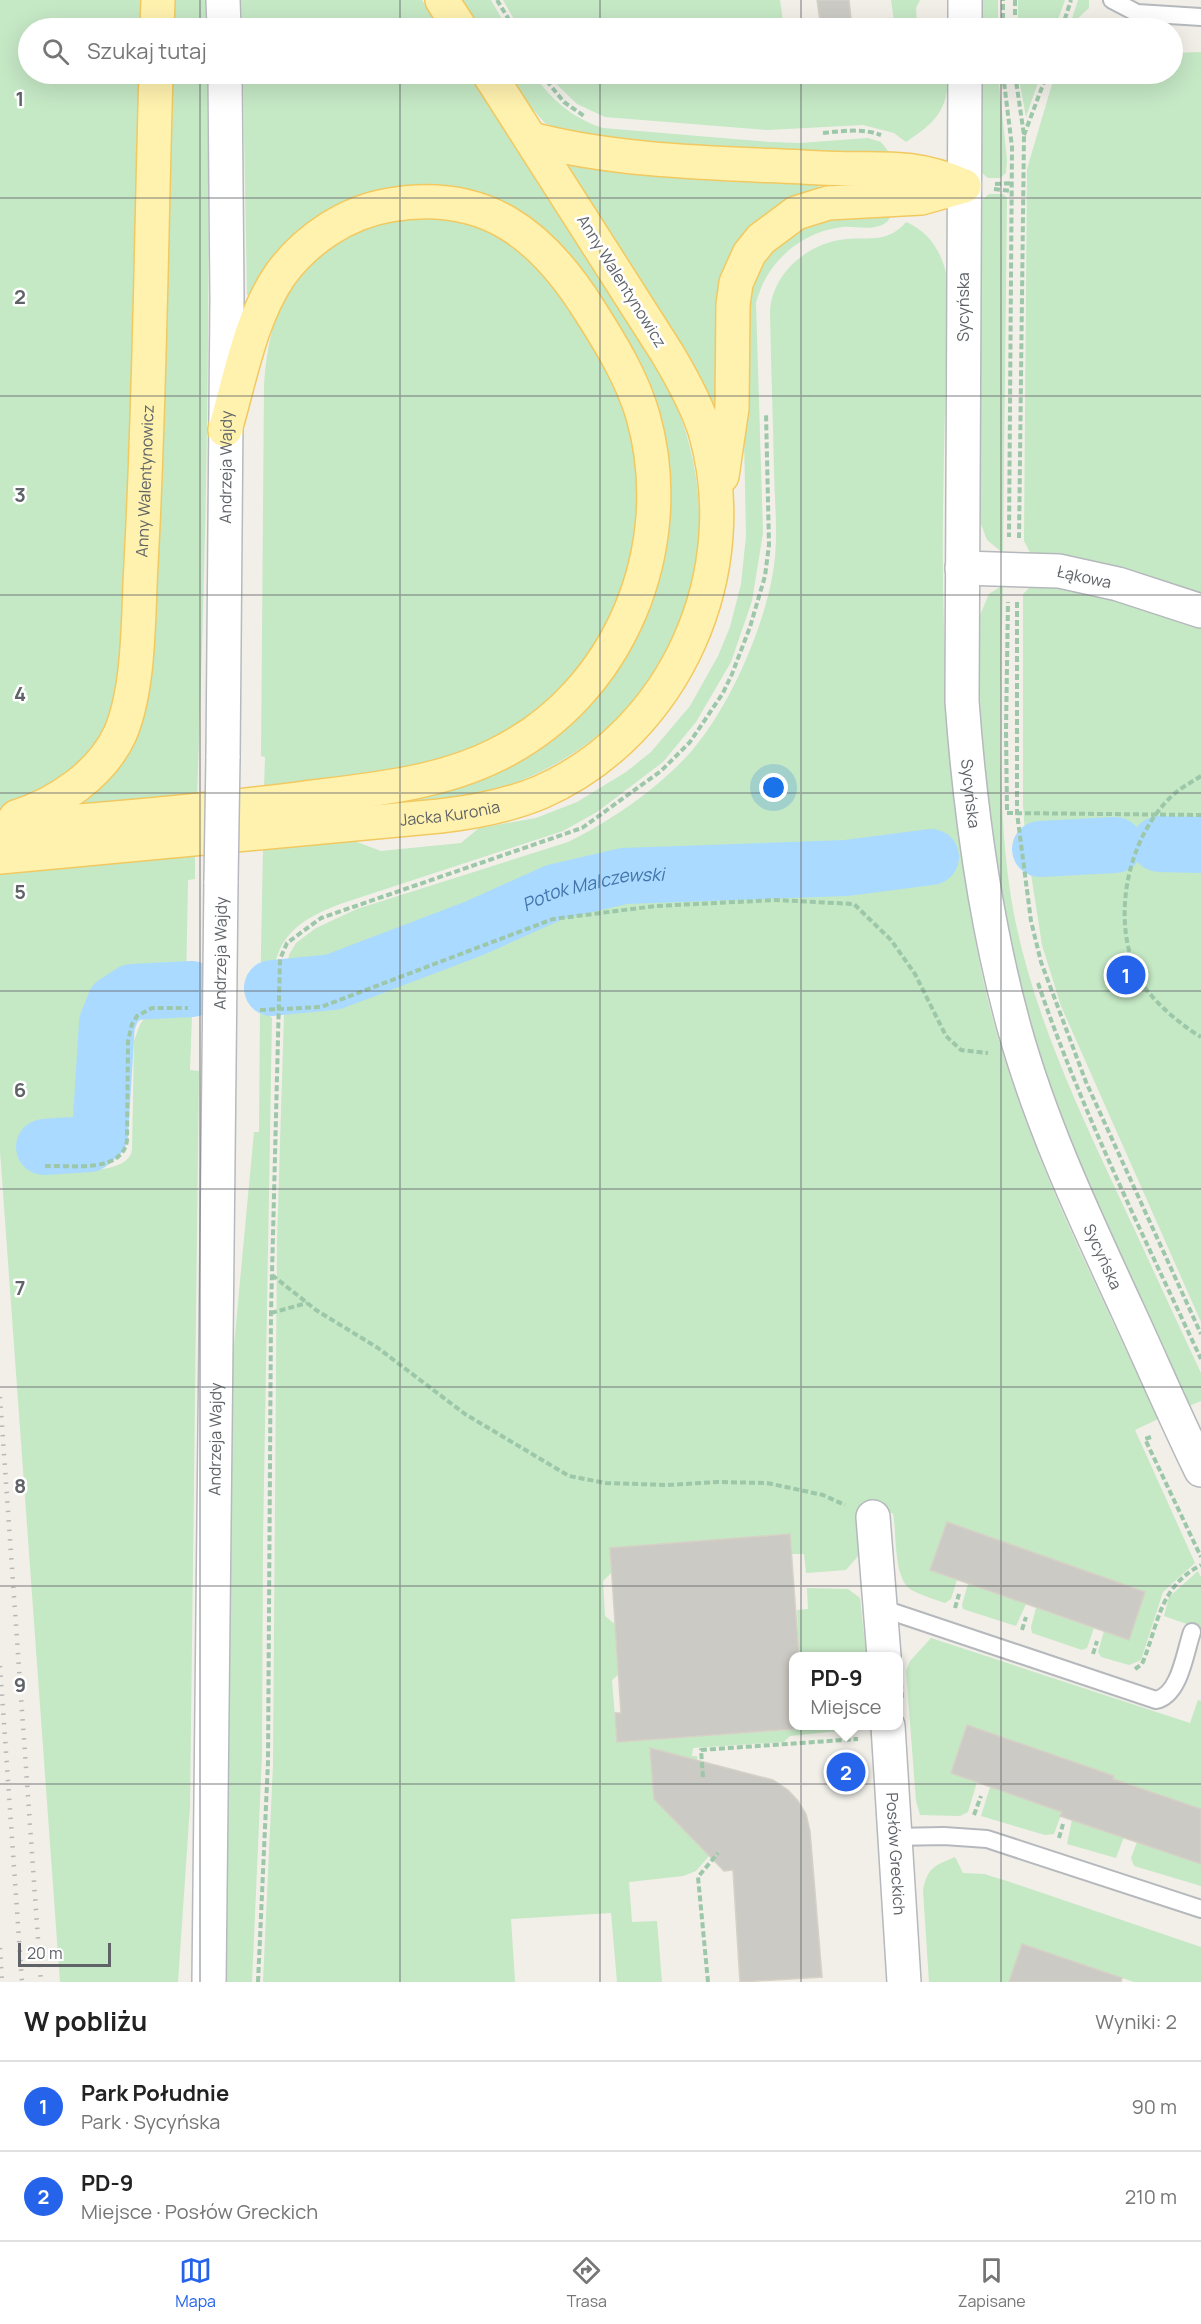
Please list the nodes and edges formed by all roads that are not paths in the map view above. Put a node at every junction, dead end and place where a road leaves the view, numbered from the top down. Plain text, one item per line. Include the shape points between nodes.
1 (158, 0) edge
2 (224, 0) edge
3 (442, 0) edge
4 (965, 0) edge
5 (1112, 0) edge
6 (1201, 17) edge
7 (158, 18) edge
8 (224, 18) edge
9 (454, 18) edge
10 (965, 18) edge
11 (156, 84) edge
12 (225, 84) edge
13 (495, 84) edge
14 (964, 84) edge
15 (531, 139) junction
16 (964, 186) junction
17 (225, 430) junction
18 (717, 505) junction
19 (962, 568) junction
20 (1201, 611) edge
21 (0, 822) edge
22 (0, 827) edge
23 (0, 857) edge
24 (1201, 1470) edge
25 (873, 1517) road end
26 (881, 1608) junction
27 (1192, 1632) dead end
28 (890, 1652) edge
29 (893, 1730) edge
30 (209, 1833) junction
31 (894, 1838) junction
32 (1201, 1910) edge
33 (191, 1982) edge
34 (208, 1982) edge
35 (904, 1982) edge

1 - 7 main road
2 - 8 street
3 - 9 main road
4 - 10 street
5 - 6 lane via 1137,13
11 - 21 main road, Anny Walentynowicz via 143,528 130,705 119,737 86,777 38,810
12 - 17 street, Andrzeja Wajdy
13 - 15 main road, Anny Walentynowicz
14 - 16 street, Sycyńska
15 - 16 main road via 618,155 831,168 898,167
15 - 18 main road, Anny Walentynowicz via 689,391 705,431
16 - 18 main road via 921,198 849,200 811,207 778,225 749,254 736,283 732,305 732,408
16 - 19 street, Sycyńska
17 - 22 main road via 262,308 291,261 321,234 382,206 426,201 453,203 501,219 539,243 569,279 625,371 643,418 653,469 654,516 644,573 625,625 591,678 555,717 514,746 460,770 383,787 238,806
17 - 30 street, Andrzeja Wajdy, bridge
18 - 23 main road, Jacka Kuronia via 715,553 708,589 696,627 672,676 615,743 543,791 465,813
19 - 20 street, Łąkowa via 1059,571
19 - 24 street, Sycyńska via 962,701 969,799 990,921 1022,1053 1075,1198
25 - 26 street
26 - 27 lane via 1156,1700 1164,1698 1173,1687
26 - 28 street
29 - 31 street, Posłów Greckich
30 - 33 street, Andrzeja Wajdy
30 - 34 street, Andrzeja Wajdy
31 - 32 lane via 987,1839
31 - 35 street, Posłów Greckich

